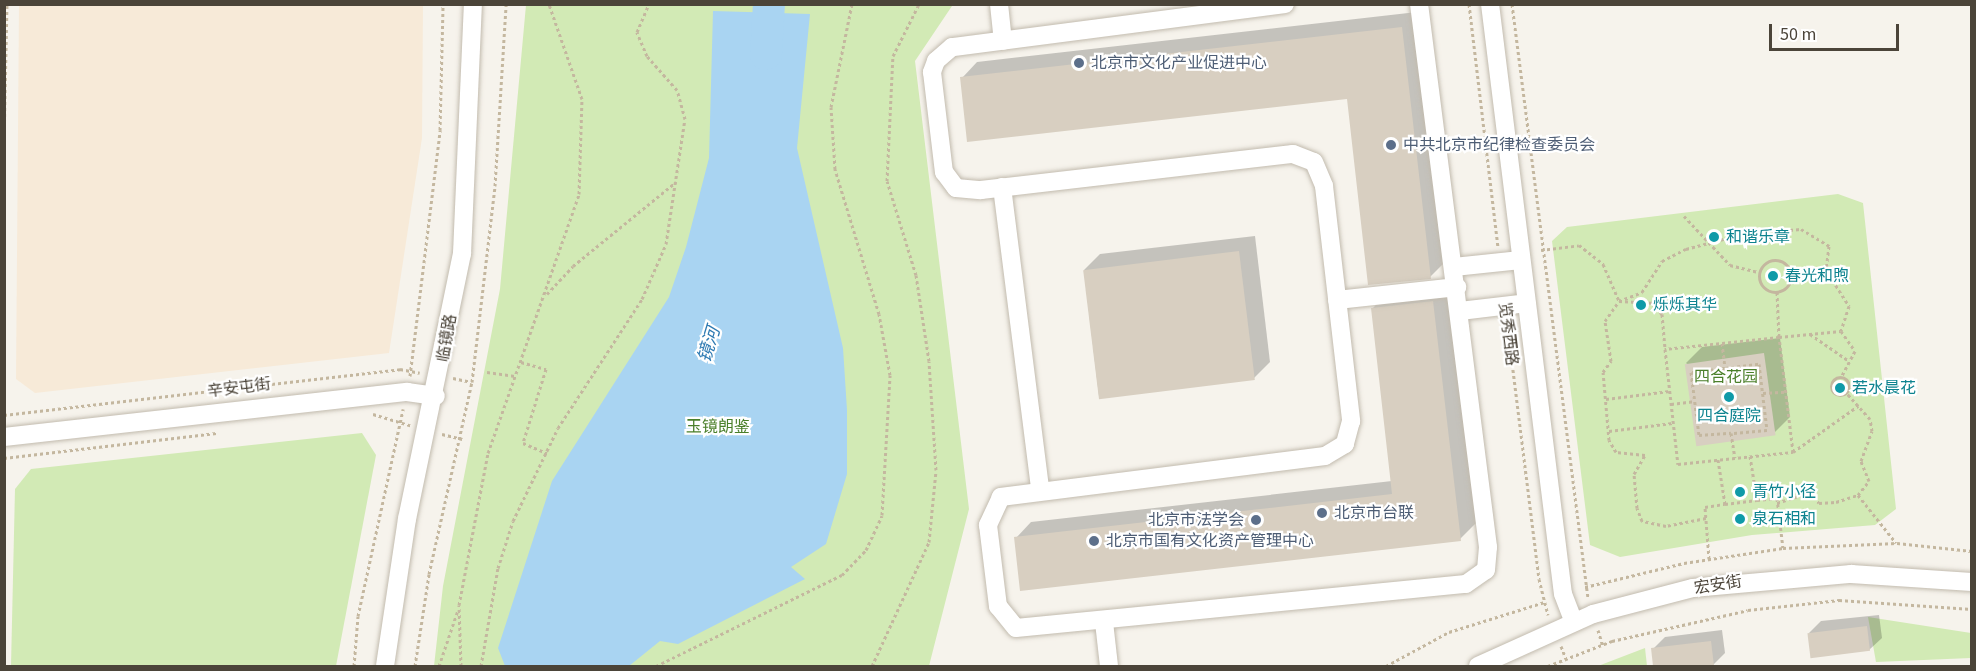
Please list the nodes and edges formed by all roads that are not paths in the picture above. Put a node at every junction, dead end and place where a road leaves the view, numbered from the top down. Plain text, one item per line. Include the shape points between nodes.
1 (474, 4) edge
2 (999, 4) edge
3 (1285, 4) edge
4 (1419, 4) edge
5 (1490, 4) edge
6 (1003, 41) junction
7 (1002, 188) junction
8 (1521, 260) junction
9 (1454, 267) junction
10 (1456, 287) junction
11 (1337, 300) junction
12 (1527, 303) junction
13 (1460, 311) junction
14 (436, 396) junction
15 (4, 437) edge
16 (1040, 489) junction
17 (1971, 582) edge
18 (1104, 622) junction
19 (1574, 622) junction
20 (385, 666) edge
21 (1109, 666) edge
22 (1478, 666) edge

1 - 14 street, 临镜路 via 462,254
2 - 6 street
3 - 6 street
4 - 9 street
5 - 8 street, 览秀西路
6 - 7 street via 952,47 932,72 948,181 967,190
7 - 11 street via 1304,156 1321,173
7 - 16 street
8 - 9 street
8 - 12 street, 览秀西路
9 - 10 street
10 - 11 street
10 - 13 street
11 - 16 street via 1351,421 1351,433 1338,451
12 - 13 street
12 - 19 street, 览秀西路 via 1563,594
13 - 18 street via 1488,547 1486,570 1478,579
14 - 15 street, 辛安屯街 via 407,392
14 - 20 street, 临镜路 via 426,429
16 - 18 street via 1001,497 988,513 1002,616 1007,624 1028,629
17 - 19 street, 宏安街 via 1851,574 1768,577 1693,588
18 - 21 street
19 - 22 street, 宏安街

